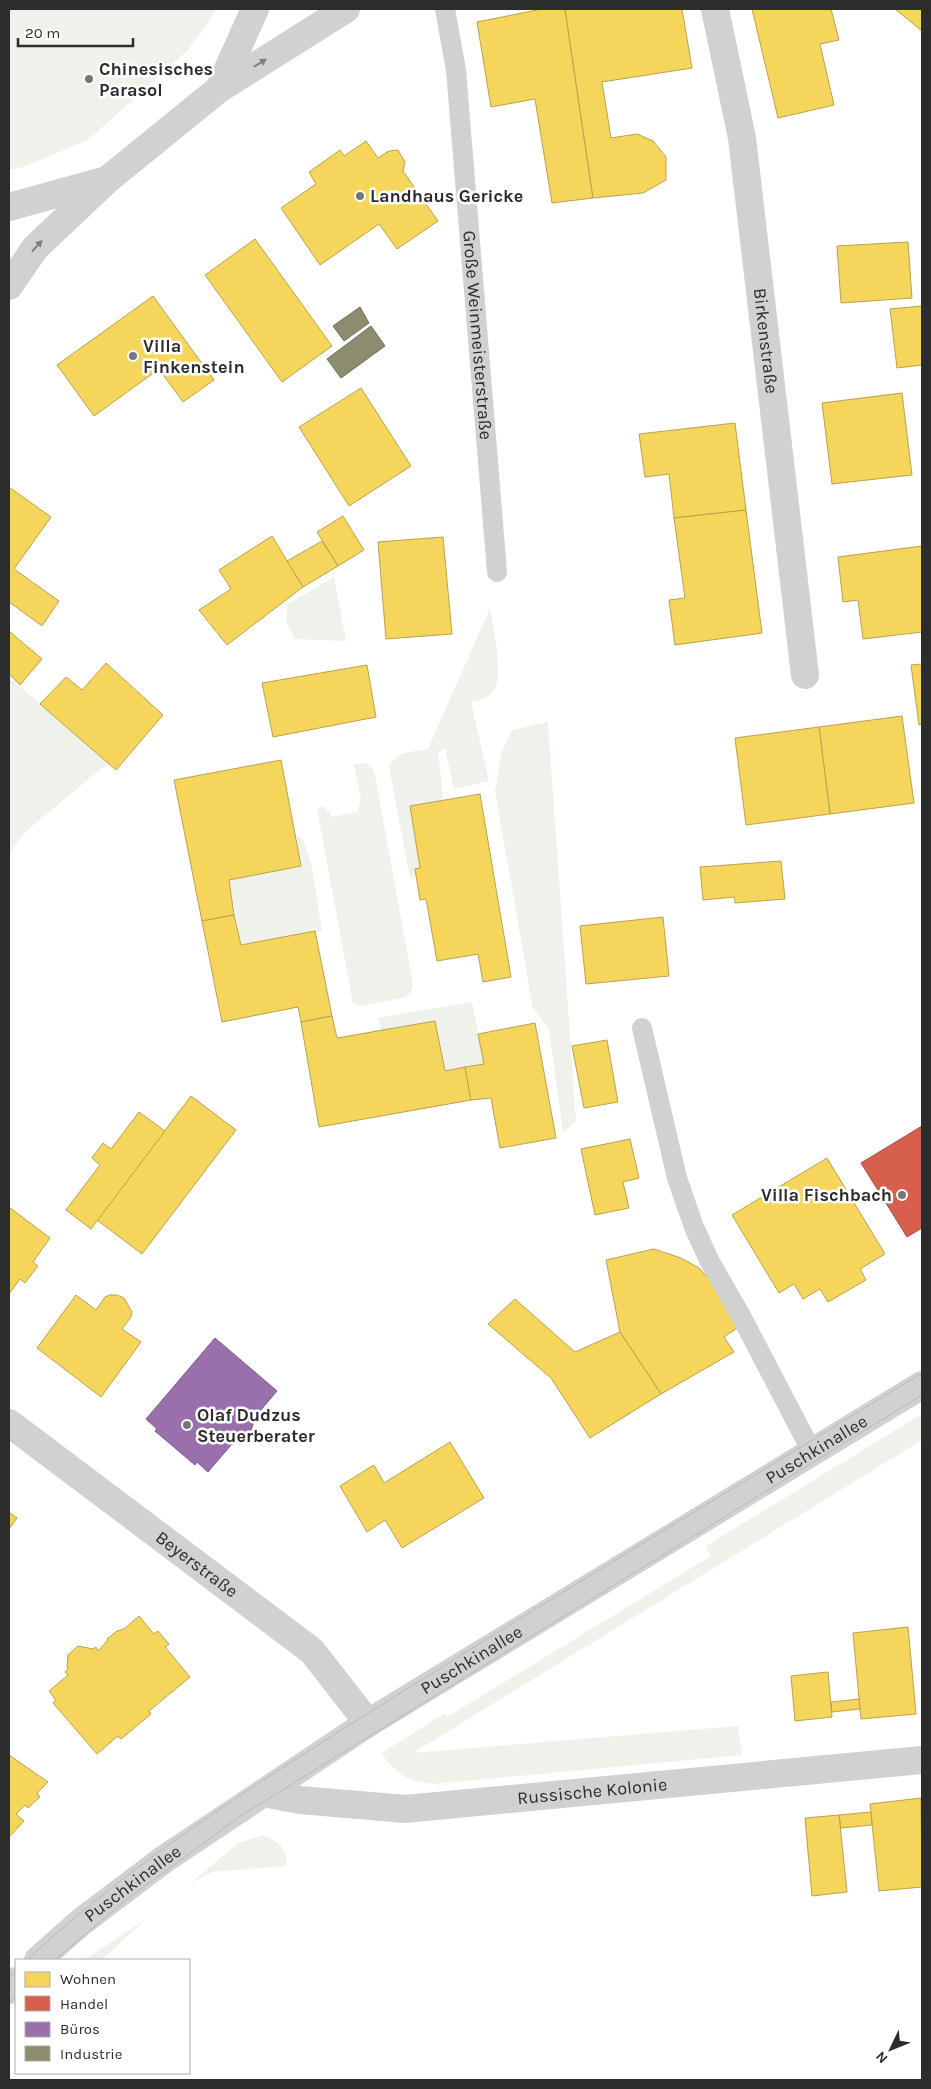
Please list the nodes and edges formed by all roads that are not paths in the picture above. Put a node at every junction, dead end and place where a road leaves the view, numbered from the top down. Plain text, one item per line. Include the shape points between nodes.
1 (255, 9) edge
2 (346, 9) edge
3 (445, 9) edge
4 (715, 9) edge
5 (219, 89) junction
6 (107, 180) junction
7 (9, 207) edge
8 (9, 286) edge
9 (497, 572) dead end
10 (805, 675) dead end
11 (642, 1028) dead end
12 (922, 1385) edge
13 (9, 1423) edge
14 (812, 1452) junction
15 (368, 1723) junction
16 (922, 1760) edge
17 (263, 1793) junction
18 (39, 1959) edge

1 - 5 street
5 -> 2 street
3 - 9 lane, Große Weinmeisterstraße via 456,70
4 - 10 street, Birkenstraße via 742,138
5 - 6 street
6 - 7 street
8 -> 6 street via 35,248
11 - 14 lane via 676,1178 694,1227
12 - 14 street, Puschkinallee
13 - 15 street, Beyerstraße via 312,1651
14 - 15 street, Puschkinallee
15 - 17 street, Puschkinallee
16 - 17 street, Russische Kolonie via 405,1809 300,1800
17 - 18 street, Puschkinallee via 163,1860 81,1922

